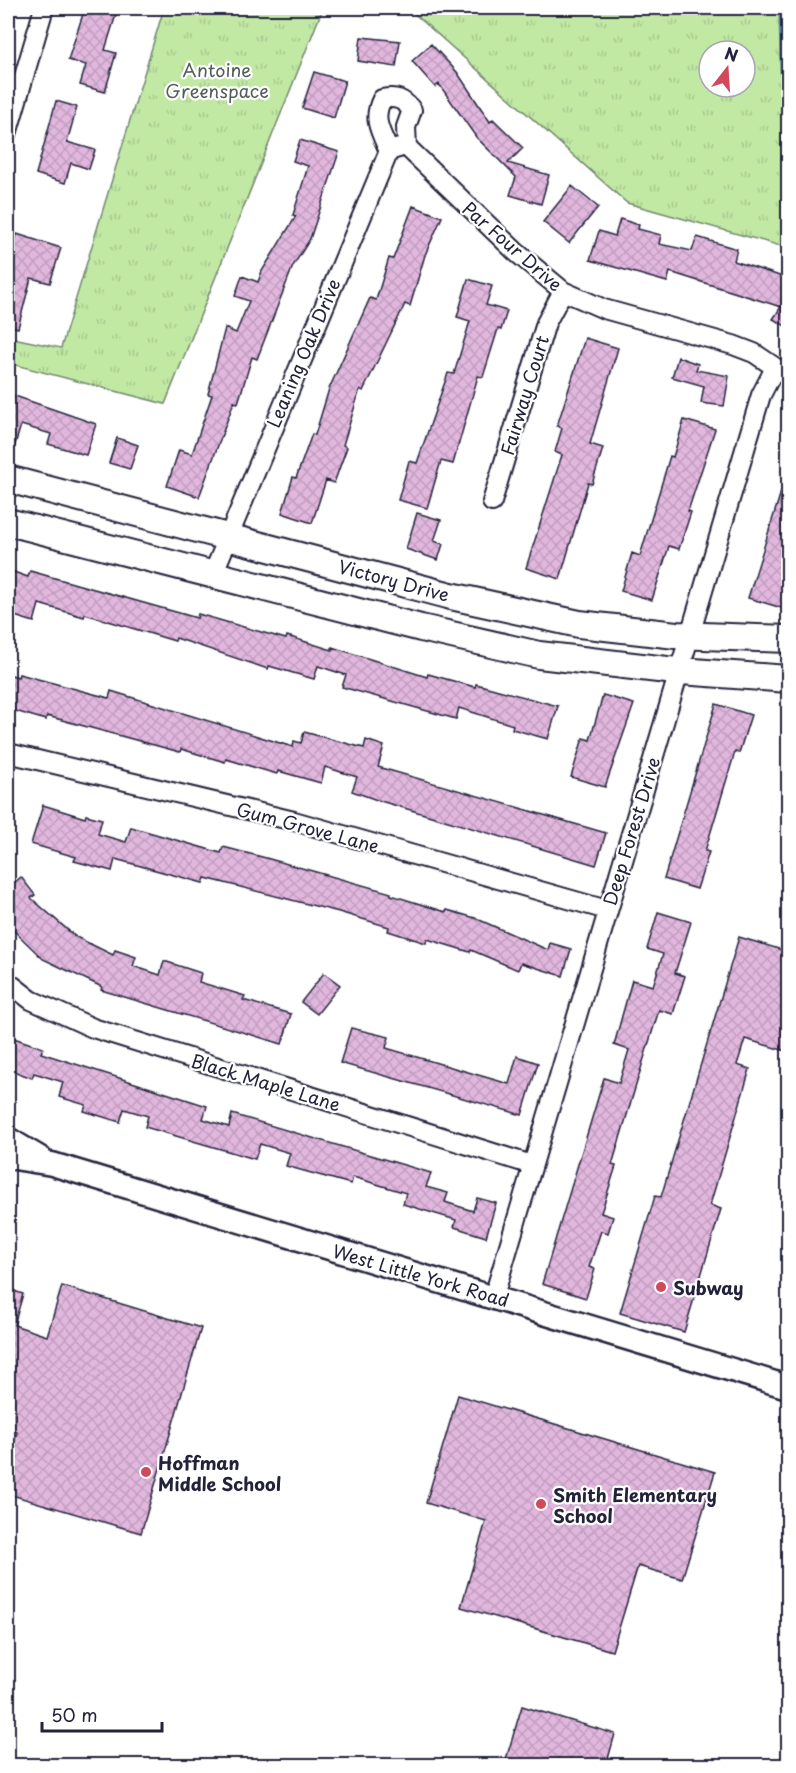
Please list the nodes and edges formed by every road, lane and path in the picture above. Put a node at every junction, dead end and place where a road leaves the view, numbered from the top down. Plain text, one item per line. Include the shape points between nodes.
1 (44, 8) edge
2 (8, 131) edge
3 (407, 147) junction
4 (388, 151) junction
5 (563, 291) junction
6 (782, 372) edge
7 (8, 479) edge
8 (492, 502) dead end
9 (8, 522) edge
10 (226, 536) junction
11 (213, 574) junction
12 (691, 635) junction
13 (789, 639) edge
14 (680, 669) junction
15 (789, 680) edge
16 (8, 753) edge
17 (607, 910) junction
18 (8, 982) edge
19 (8, 1139) edge
20 (8, 1157) edge
21 (52, 1164) junction
22 (532, 1165) junction
23 (494, 1296) junction
24 (789, 1387) edge

1 - 2 street
3 - 4 street
3 - 4 street via 406,127 412,110 394,96 382,99 377,109 376,124
3 - 5 street, Par Four Drive via 516,252
4 - 10 street, Leaning Oak Drive
5 - 6 street, Par Four Drive via 604,309 733,345 754,353
5 - 8 street, Fairway Court via 546,323
6 - 12 street, Deep Forest Drive via 761,395
7 - 10 main road, Victory Drive
9 - 11 main road
10 - 11 street, Leaning Oak Drive
10 - 12 main road, Victory Drive via 451,596 579,624
11 - 14 main road via 539,655
12 - 13 main road, Victory Drive
12 - 14 street, Deep Forest Drive
14 - 15 main road
14 - 17 street, Deep Forest Drive
16 - 17 street, Gum Grove Lane via 294,821
17 - 22 street, Deep Forest Drive
18 - 22 street, Black Maple Lane via 31,1000 93,1028
19 - 21 street, West Little York Road
20 - 21 street, West Little York Road
21 - 23 street, West Little York Road
22 - 23 street, Deep Forest Drive
23 - 24 street, West Little York Road

